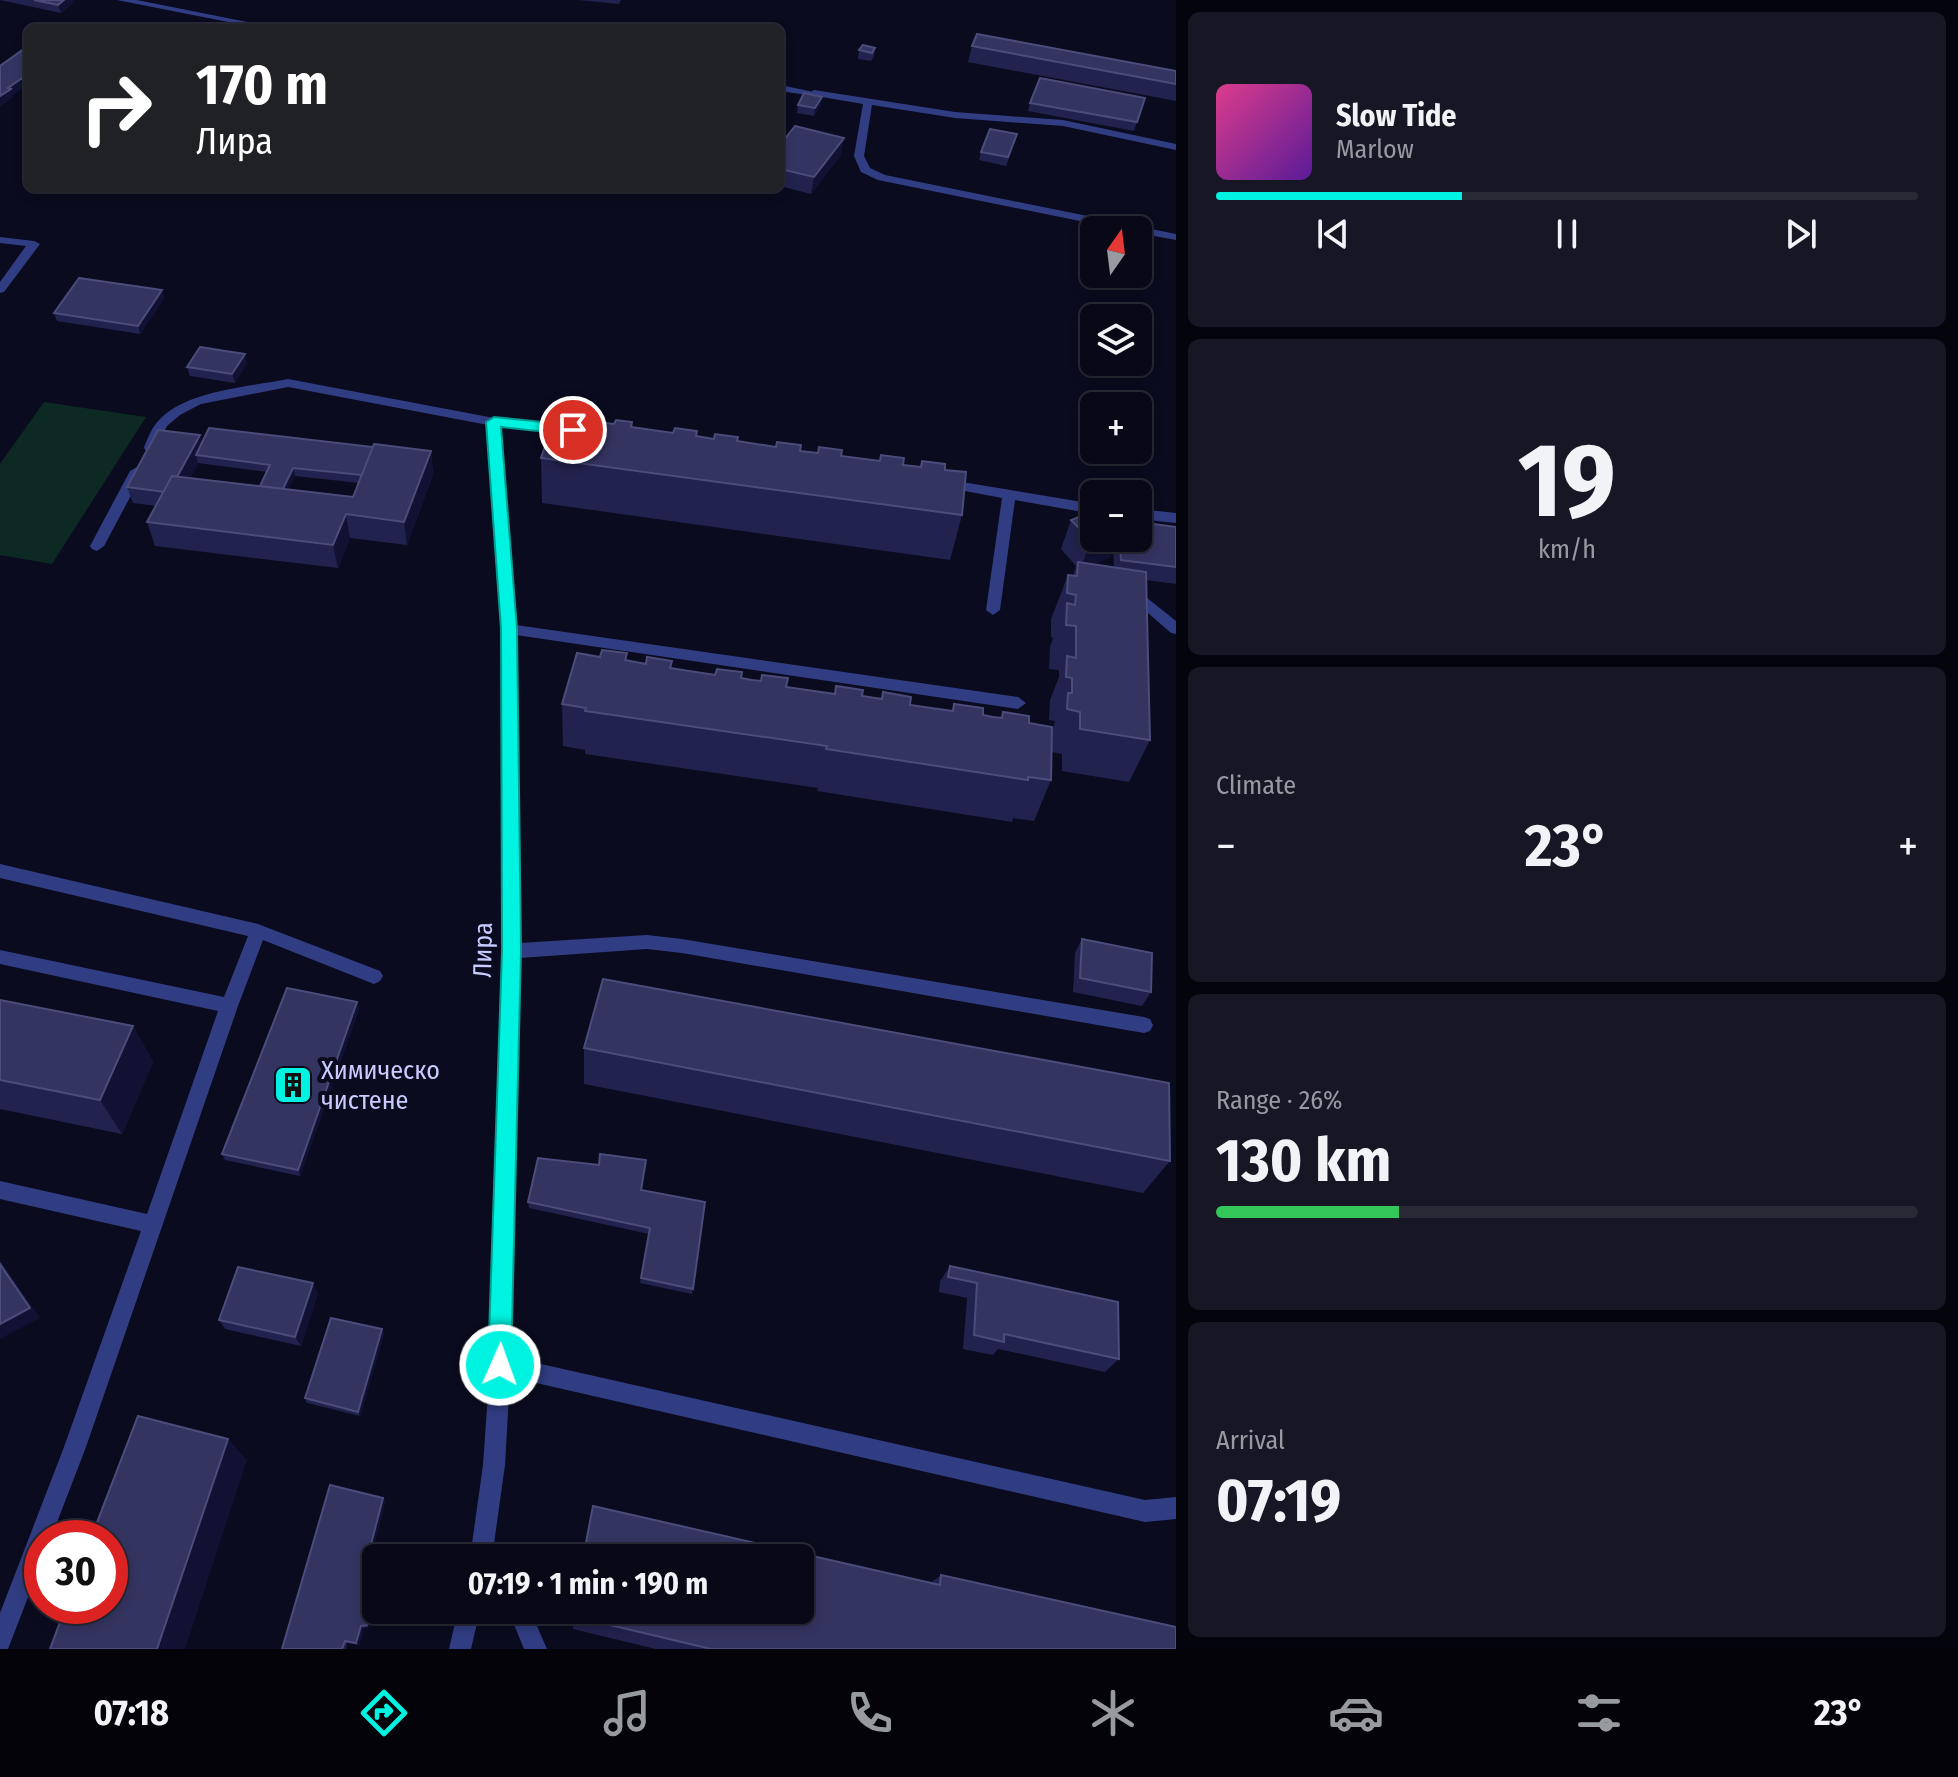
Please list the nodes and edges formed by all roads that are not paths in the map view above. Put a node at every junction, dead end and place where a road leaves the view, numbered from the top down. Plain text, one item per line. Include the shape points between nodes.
1 (122, 0) edge
2 (251, 24) edge
3 (784, 89) edge
4 (868, 101) junction
5 (1176, 147) edge
6 (1176, 237) edge
7 (0, 240) edge
8 (0, 290) edge
9 (494, 422) junction
10 (581, 431) edge
11 (932, 480) edge
12 (1009, 496) junction
13 (1080, 507) edge
14 (1152, 515) edge
15 (1176, 518) edge
16 (97, 546) dead end
17 (1137, 595) edge
18 (993, 610) dead end
19 (509, 629) junction
20 (1176, 629) edge
21 (1018, 703) dead end
22 (0, 871) edge
23 (258, 931) junction
24 (512, 951) junction
25 (0, 957) edge
26 (374, 976) dead end
27 (229, 1006) junction
28 (1144, 1025) dead end
29 (0, 1190) edge
30 (151, 1224) junction
31 (500, 1365) junction
32 (1176, 1508) edge
33 (483, 1544) edge
34 (466, 1624) edge
35 (525, 1624) edge
36 (0, 1642) edge
37 (460, 1649) edge
38 (536, 1649) edge

1 - 2 street
3 - 4 street
4 - 5 street via 955,115 1063,123
4 - 6 street via 859,156 865,170 882,178
7 - 8 street via 34,244
9 - 10 street
9 - 16 street via 288,383 197,401 162,424
9 - 19 street, Лира
11 - 12 street
12 - 13 street
12 - 18 street
14 - 15 street
17 - 20 street
19 - 21 street
19 - 24 street, Лира
22 - 23 street
23 - 26 street
23 - 27 street
24 - 28 street via 647,942 682,946
24 - 31 street, Лира
25 - 27 street
27 - 30 street
29 - 30 street
30 - 36 street via 75,1447
31 - 32 street via 1145,1511
31 - 33 street, Лира
34 - 37 street
35 - 38 street

